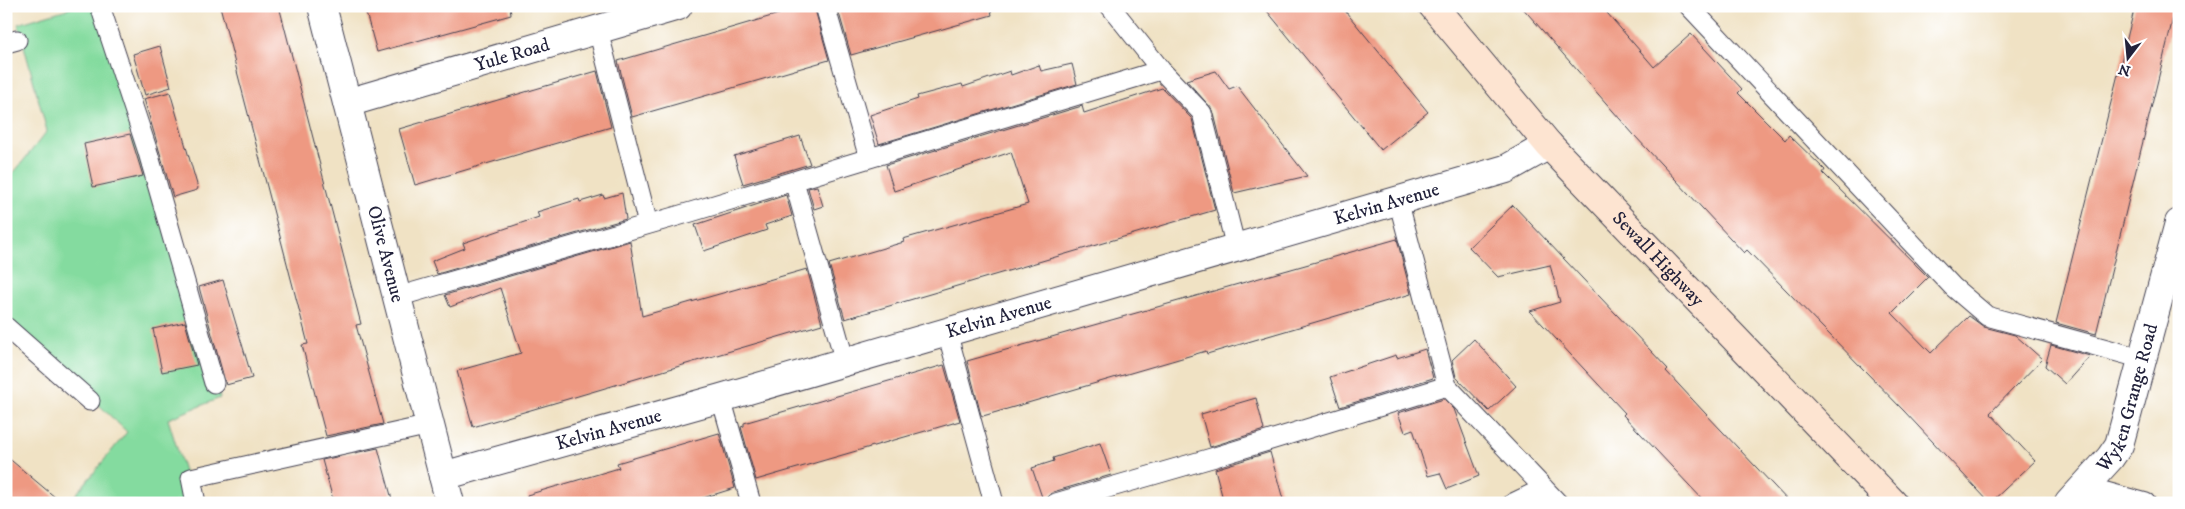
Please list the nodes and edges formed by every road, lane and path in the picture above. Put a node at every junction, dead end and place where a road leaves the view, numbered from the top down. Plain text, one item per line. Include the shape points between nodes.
1 (100, 6) edge
2 (322, 6) edge
3 (678, 6) edge
4 (826, 6) edge
5 (1110, 6) edge
6 (1433, 6) edge
7 (1689, 6) edge
8 (598, 30) junction
9 (1161, 70) junction
10 (347, 103) junction
11 (1549, 145) junction
12 (869, 158) junction
13 (794, 181) junction
14 (1398, 200) junction
15 (2179, 223) edge
16 (648, 224) junction
17 (1236, 248) junction
18 (2173, 267) edge
19 (397, 297) junction
20 (6, 327) edge
21 (948, 332) junction
22 (2142, 359) junction
23 (845, 362) junction
24 (214, 384) dead end
25 (1447, 386) junction
26 (721, 398) junction
27 (90, 401) dead end
28 (430, 425) junction
29 (444, 476) junction
30 (1544, 488) junction
31 (2077, 494) edge
32 (196, 503) edge
33 (450, 503) edge
34 (750, 503) edge
35 (994, 503) edge
36 (1056, 503) edge
37 (1513, 503) edge
38 (1558, 503) edge
39 (1893, 503) edge
40 (2146, 503) edge

1 - 24 lane via 147,149
2 - 10 street, Olive Avenue
3 - 8 street, Yule Road
4 - 12 lane
5 - 9 lane
6 - 11 street, Sewall Highway
7 - 22 lane via 1953,287 1987,316
8 - 10 street, Yule Road
8 - 16 lane
9 - 12 lane
9 - 17 lane via 1202,113
10 - 19 street, Olive Avenue
11 - 14 street, Kelvin Avenue via 1506,169
11 - 39 street, Sewall Highway
12 - 13 lane
13 - 16 lane
13 - 23 lane
14 - 17 street, Kelvin Avenue
14 - 25 lane
15 - 18 street, Wyken Grange Road
16 - 19 lane
17 - 21 street, Kelvin Avenue
18 - 22 street, Wyken Grange Road
19 - 28 street, Olive Avenue
20 - 27 lane
21 - 23 street, Kelvin Avenue
21 - 35 lane
22 - 31 street, Wyken Grange Road via 2119,445
23 - 26 street, Kelvin Avenue
25 - 30 lane
25 - 36 lane
26 - 29 street, Kelvin Avenue
26 - 34 lane
28 - 29 street, Olive Avenue
28 - 32 lane via 192,478
29 - 33 street, Olive Avenue
30 - 37 lane
30 - 38 lane
31 - 40 lane

